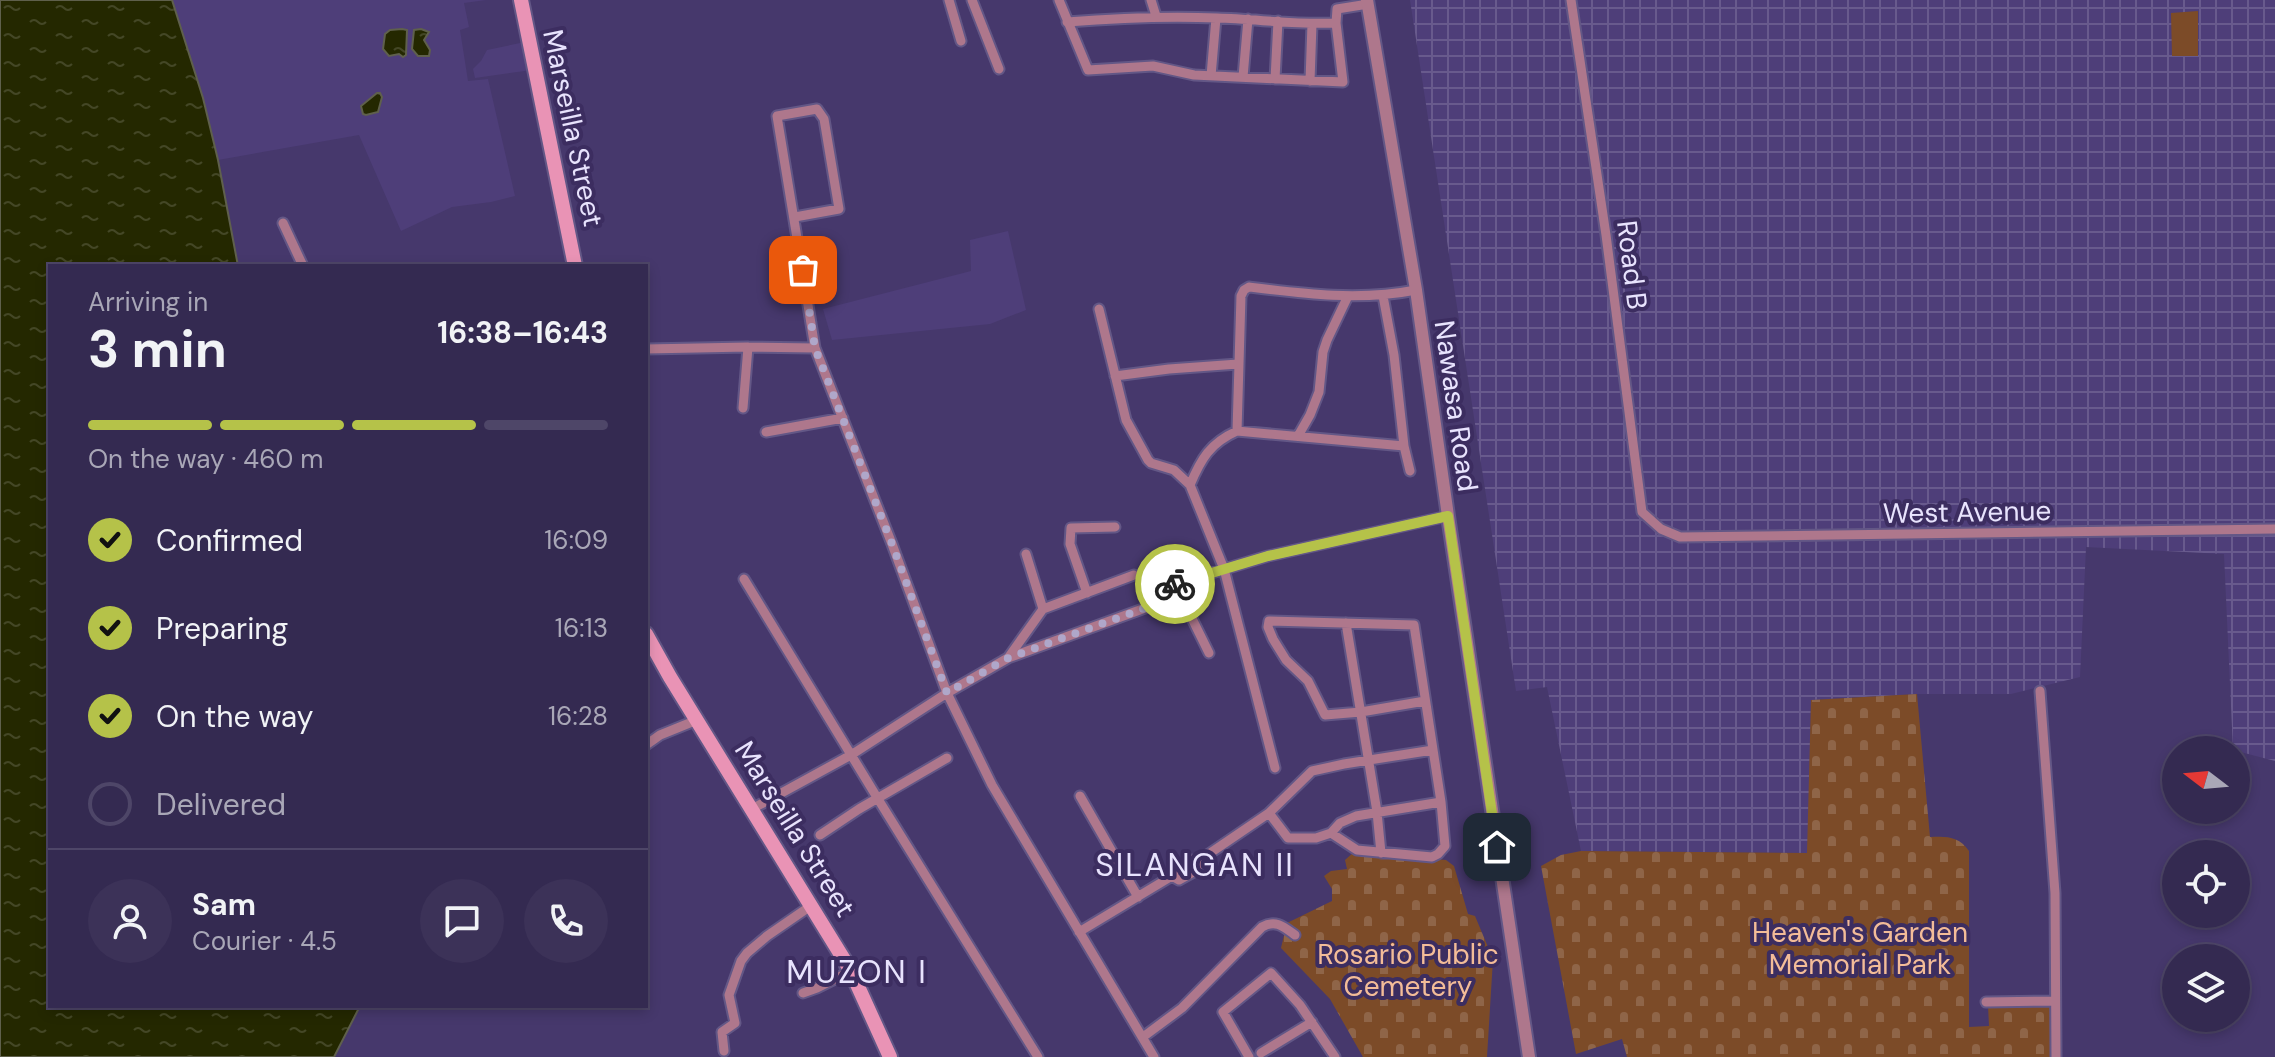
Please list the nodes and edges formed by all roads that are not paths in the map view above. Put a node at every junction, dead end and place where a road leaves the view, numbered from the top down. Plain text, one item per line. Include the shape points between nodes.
1 (521, 0) edge
2 (949, 0) edge
3 (972, 0) edge
4 (1059, 0) edge
5 (1151, 0) edge
6 (1571, 0) edge
7 (1368, 2) edge
8 (1156, 16) junction
9 (1216, 18) junction
10 (1248, 19) junction
11 (1278, 21) junction
12 (1067, 22) junction
13 (1336, 23) junction
14 (1312, 24) junction
15 (961, 41) dead end
16 (999, 69) dead end
17 (1211, 76) junction
18 (1243, 77) junction
19 (1275, 79) junction
20 (1310, 81) junction
21 (795, 217) junction
22 (283, 223) dead end
23 (302, 264) edge
24 (575, 264) edge
25 (1416, 290) junction
26 (1348, 296) junction
27 (1383, 296) junction
28 (1099, 309) dead end
29 (748, 347) junction
30 (815, 348) junction
31 (648, 349) edge
32 (1238, 364) junction
33 (1115, 376) junction
34 (743, 408) dead end
35 (843, 418) junction
36 (1237, 431) junction
37 (766, 432) dead end
38 (1298, 436) junction
39 (1404, 446) junction
40 (1410, 471) dead end
41 (1190, 485) junction
42 (1448, 516) junction
43 (1115, 527) dead end
44 (1661, 529) joint
45 (2275, 529) edge
46 (1026, 554) dead end
47 (1224, 569) junction
48 (1134, 575) dead end
49 (744, 579) dead end
50 (1175, 584) junction
51 (1087, 593) junction
52 (1043, 609) junction
53 (1346, 623) junction
54 (648, 637) edge
55 (1209, 653) dead end
56 (1008, 658) junction
57 (2040, 691) dead end
58 (947, 693) junction
59 (1425, 701) junction
60 (1361, 712) junction
61 (697, 720) junction
62 (648, 744) edge
63 (1433, 750) junction
64 (851, 755) junction
65 (947, 758) dead end
66 (1368, 762) junction
67 (1275, 768) dead end
68 (1080, 796) dead end
69 (878, 799) junction
70 (1441, 802) junction
71 (752, 809) junction
72 (1377, 812) junction
73 (1269, 813) junction
74 (1331, 833) junction
75 (820, 835) dead end
76 (1381, 853) junction
77 (1138, 897) junction
78 (812, 905) junction
79 (1079, 932) junction
80 (1295, 935) dead end
81 (851, 971) junction
82 (803, 993) dead end
83 (2055, 1001) junction
84 (1986, 1002) dead end
85 (1312, 1022) junction
86 (1143, 1037) junction
87 (724, 1051) dead end
88 (1261, 1053) dead end
89 (890, 1057) edge
90 (1038, 1057) edge
91 (1154, 1057) edge
92 (1249, 1057) edge
93 (1335, 1057) edge
94 (1529, 1057) edge
95 (2056, 1057) edge

1 - 24 main road, Marseilla Street
2 - 15 street
3 - 16 street
4 - 12 street
5 - 8 street
6 - 44 street, Road B via 1642,512
7 - 13 street via 1337,9
7 - 25 street, Nawasa Road
8 - 9 street
8 - 12 street
9 - 10 street
9 - 17 street
10 - 11 street
10 - 18 street
11 - 14 street
11 - 19 street
12 - 17 street via 1088,70 1153,66
13 - 14 street
13 - 20 street via 1343,82
14 - 20 street
17 - 18 street
18 - 19 street
19 - 20 street
21 - 21 street via 777,116 817,109 824,119 839,209
21 - 30 street
22 - 23 street
25 - 27 street
25 - 42 street, Nawasa Road
26 - 27 street
26 - 32 street via 1244,290
26 - 38 street via 1327,340 1319,392
27 - 39 street
28 - 33 street
29 - 30 street
29 - 31 street
29 - 34 street
30 - 35 street
32 - 33 street
32 - 36 street
33 - 41 street via 1126,420 1148,460 1174,470
35 - 37 street
35 - 58 street
36 - 38 street
36 - 41 street via 1201,458
38 - 39 street
39 - 40 street
41 - 47 street
42 - 47 street
42 - 94 street, Nawasa Road
43 - 51 street via 1071,528 1070,544
44 - 45 street, West Avenue via 1680,537
46 - 52 street
47 - 50 street
47 - 67 street
48 - 51 street
49 - 64 street
50 - 55 street
50 - 56 street via 1159,603
51 - 52 street
52 - 56 street
53 - 59 street via 1414,625
53 - 60 street
53 - 60 street via 1269,621 1268,627 1286,660 1308,681 1325,715
54 - 61 main road, Marseilla Street
56 - 58 street
57 - 83 street via 2055,893
58 - 64 street
58 - 79 street via 992,785
59 - 60 street
59 - 63 street
60 - 66 street
61 - 62 street
61 - 71 main road, Marseilla Street
63 - 66 street
63 - 70 street
64 - 69 street
64 - 71 street
65 - 69 street
66 - 72 street
66 - 73 street via 1312,771
68 - 77 street
69 - 75 street
69 - 90 street
70 - 72 street
70 - 76 street via 1445,846 1438,854
71 - 78 main road, Marseilla Street
72 - 74 street via 1340,823
72 - 76 street
73 - 74 street via 1288,838
73 - 77 street
74 - 76 street via 1357,850
77 - 79 street
78 - 81 main road, Marseilla Street
78 - 87 street via 741,961 729,995 735,1023 722,1032
79 - 86 street
80 - 86 street via 1280,924 1262,927 1182,1008
81 - 82 street
81 - 89 main road, Marseilla Street
83 - 84 street
83 - 95 street
85 - 88 street
85 - 92 street via 1271,973 1223,1012
85 - 93 street
86 - 91 street

